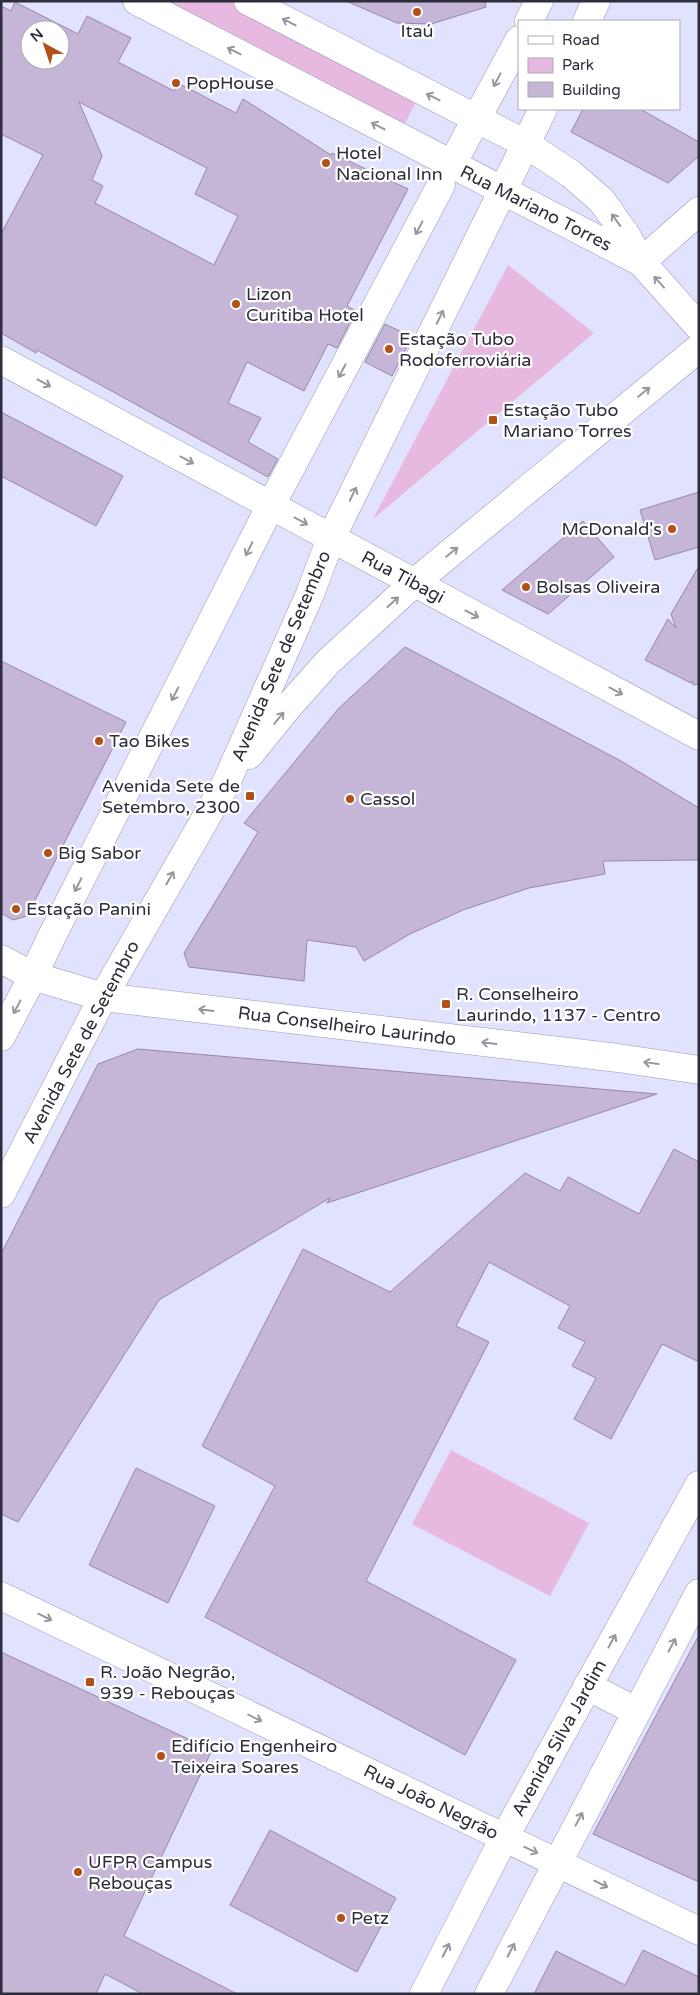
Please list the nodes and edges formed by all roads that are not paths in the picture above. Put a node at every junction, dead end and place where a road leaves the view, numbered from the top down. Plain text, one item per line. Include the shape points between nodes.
1 (138, 1) edge
2 (248, 1) edge
3 (539, 1) edge
4 (596, 1) edge
5 (529, 20) edge
6 (587, 20) edge
7 (518, 42) edge
8 (543, 110) edge
9 (476, 119) junction
10 (526, 144) junction
11 (447, 175) junction
12 (503, 190) junction
13 (699, 211) edge
14 (641, 262) junction
15 (699, 327) edge
16 (699, 348) edge
17 (1, 360) edge
18 (271, 505) junction
19 (331, 538) junction
20 (414, 583) junction
21 (699, 736) edge
22 (226, 783) junction
23 (1, 959) edge
24 (33, 976) junction
25 (102, 997) junction
26 (1, 1037) edge
27 (699, 1070) edge
28 (1, 1194) edge
29 (699, 1485) edge
30 (699, 1594) edge
31 (1, 1596) edge
32 (587, 1686) junction
33 (636, 1711) junction
34 (504, 1838) junction
35 (557, 1862) junction
36 (699, 1931) edge
37 (424, 1994) edge
38 (489, 1994) edge

11 -> 1 main road, Rua Mariano Torres
9 -> 2 main road, Rua Mariano Torres
3 - 5 main road
4 - 6 main road
7 -> 9 main road
8 - 10 main road, Avenida Sete de Setembro
9 - 10 main road, Rua Mariano Torres
9 - 11 main road
10 - 12 main road, Avenida Sete de Setembro
14 -> 10 main road, Rua Mariano Torres via 602,201 571,174
11 - 12 main road, Rua Mariano Torres
11 -> 18 main road
12 - 14 main road, Rua Mariano Torres
19 -> 12 main road, Avenida Sete de Setembro
13 - 14 main road
15 -> 14 main road, Rua Mariano Torres
20 -> 16 main road
17 -> 18 main road, Rua Tibagi
18 -> 19 main road, Rua Tibagi
18 -> 24 main road
19 - 20 main road, Rua Tibagi
19 - 22 main road, Avenida Sete de Setembro via 310,594
20 -> 21 main road, Rua Tibagi
22 -> 20 main road via 328,662
25 -> 22 main road, Avenida Sete de Setembro
23 - 24 main road, Rua Conselheiro Laurindo
24 - 25 main road, Rua Conselheiro Laurindo
24 -> 26 main road
27 -> 25 main road, Rua Conselheiro Laurindo
25 - 28 main road, Avenida Sete de Setembro
32 -> 29 main road, Avenida Silva Jardim
33 -> 30 main road
31 -> 34 main road, Rua João Negrão
32 - 33 main road
32 - 34 main road, Avenida Silva Jardim
35 -> 33 main road
34 -> 35 main road, Rua João Negrão
37 -> 34 main road, Avenida Silva Jardim
35 -> 36 main road, Rua João Negrão
38 -> 35 main road

